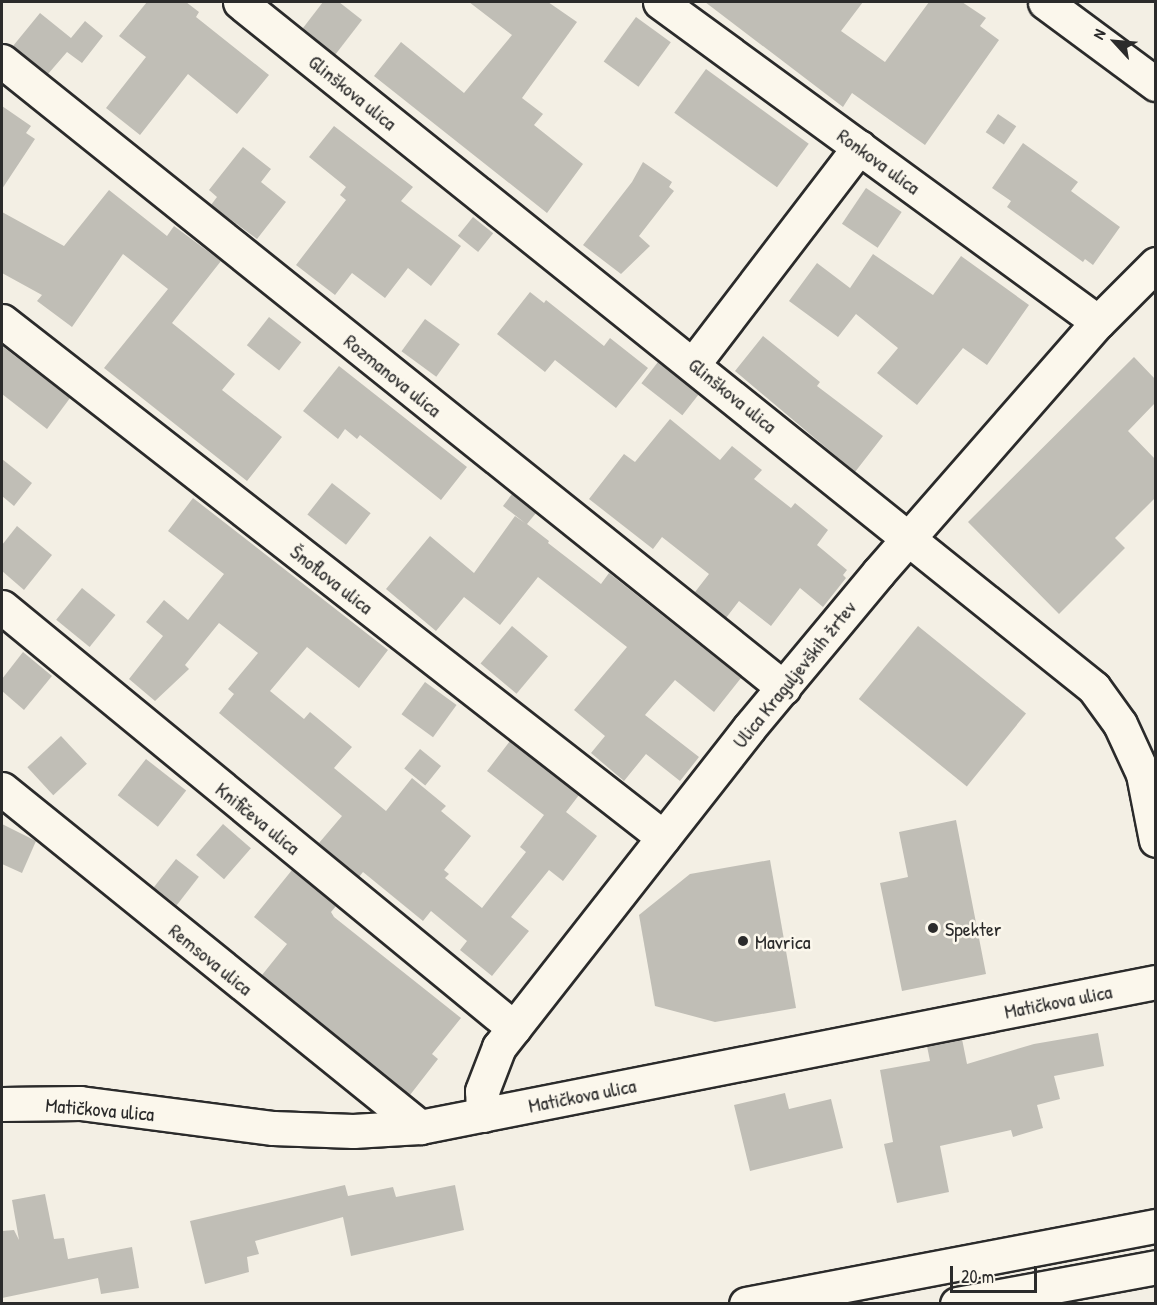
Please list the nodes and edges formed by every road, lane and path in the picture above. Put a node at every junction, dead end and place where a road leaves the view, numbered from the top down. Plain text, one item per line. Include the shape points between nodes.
1 (240, 2) edge
2 (660, 2) edge
3 (1045, 2) edge
4 (2, 61) edge
5 (1155, 84) edge
6 (860, 147) junction
7 (1155, 264) edge
8 (2, 321) edge
9 (1098, 322) junction
10 (694, 363) junction
11 (909, 539) junction
12 (2, 607) edge
13 (784, 688) junction
14 (2, 789) edge
15 (663, 837) junction
16 (1155, 840) edge
17 (1155, 982) edge
18 (514, 1028) junction
19 (2, 1104) edge
20 (483, 1115) junction
21 (420, 1127) junction
22 (1155, 1226) edge
23 (1155, 1267) edge
24 (746, 1304) edge
25 (957, 1304) edge

1 - 10 street, Glinškova ulica
2 - 6 street, Ronkova ulica
3 - 5 street
4 - 13 street, Rozmanova ulica
6 - 9 street, Ronkova ulica
6 - 10 street
7 - 9 street, Ulica Kraguljevških žrtev
8 - 15 street, Šnoflova ulica
9 - 11 street, Ulica Kraguljevških žrtev
10 - 11 street, Glinškova ulica
11 - 13 street, Ulica Kraguljevških žrtev
11 - 16 street, Glinškova ulica via 1094,688 1120,723 1143,774
12 - 18 street, Knifičeva ulica
13 - 15 street, Ulica Kraguljevških žrtev
14 - 21 street, Remsova ulica
15 - 18 street, Ulica Kraguljevških žrtev
17 - 20 street, Matičkova ulica
18 - 20 street, Ulica Kraguljevških žrtev via 489,1065 482,1091
19 - 21 street, Matičkova ulica via 80,1103 273,1128 353,1131
20 - 21 street, Matičkova ulica
22 - 24 street
23 - 25 street

